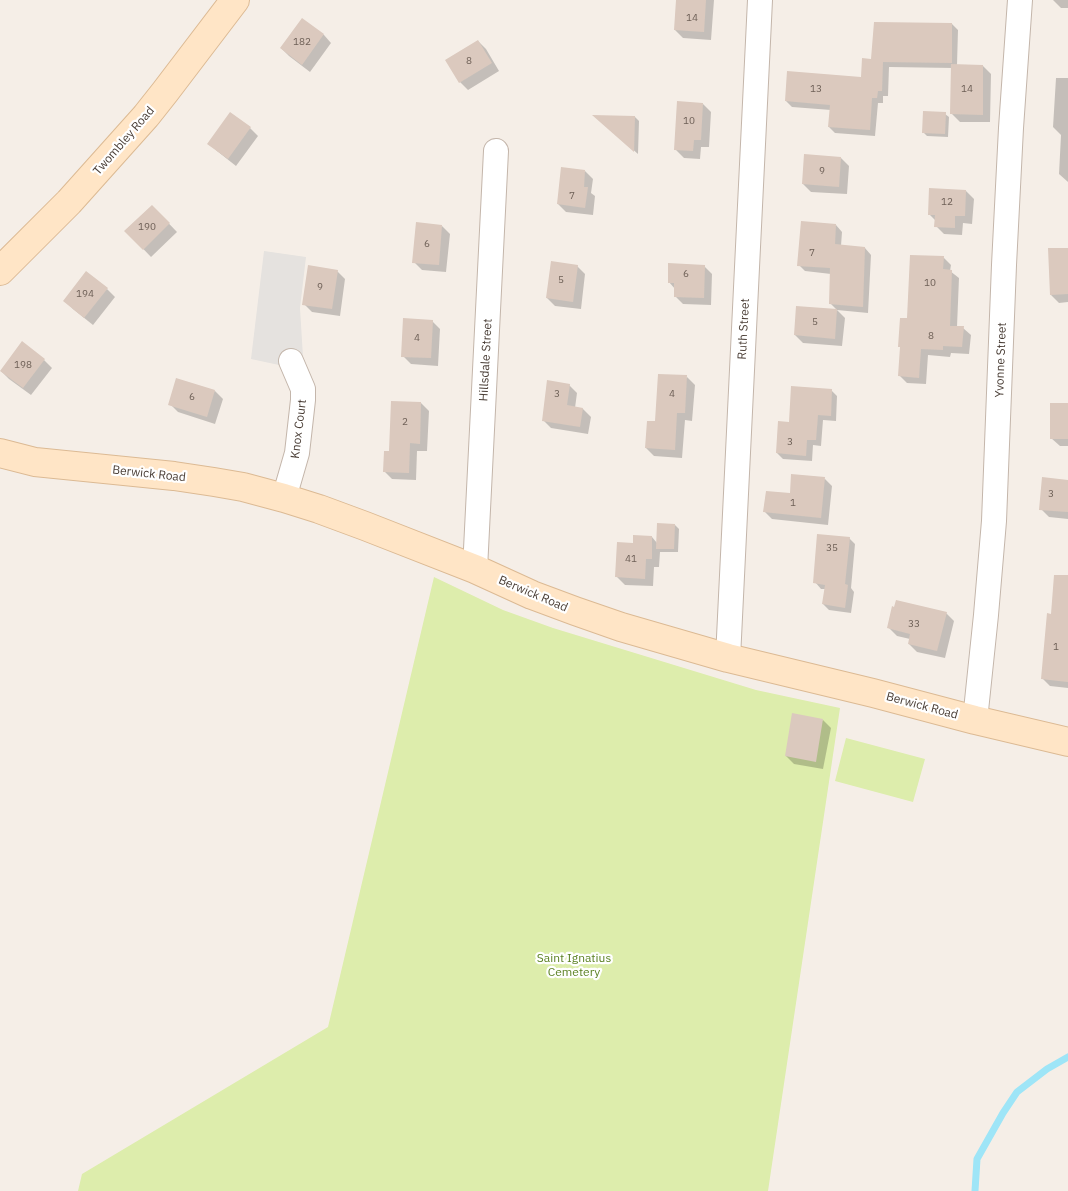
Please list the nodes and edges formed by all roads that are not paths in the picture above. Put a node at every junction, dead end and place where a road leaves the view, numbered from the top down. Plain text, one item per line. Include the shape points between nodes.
1 (235, 0) edge
2 (760, 0) edge
3 (1020, 0) edge
4 (496, 151) dead end
5 (0, 271) edge
6 (291, 361) dead end
7 (0, 453) edge
8 (284, 498) junction
9 (475, 569) junction
10 (728, 658) junction
11 (975, 720) junction
12 (1068, 742) edge

1 - 5 street, Twombley Road via 139,124 69,202
2 - 10 street, Ruth Street
3 - 11 street, Yvonne Street via 1004,265 994,521
4 - 9 street, Hillsdale Street
6 - 8 street, Knox Court via 303,389 303,400 297,453
7 - 8 street, Berwick Road via 35,462 214,482
8 - 9 street, Berwick Road
9 - 10 street, Berwick Road via 575,611
10 - 11 street, Berwick Road
11 - 12 street, Berwick Road

